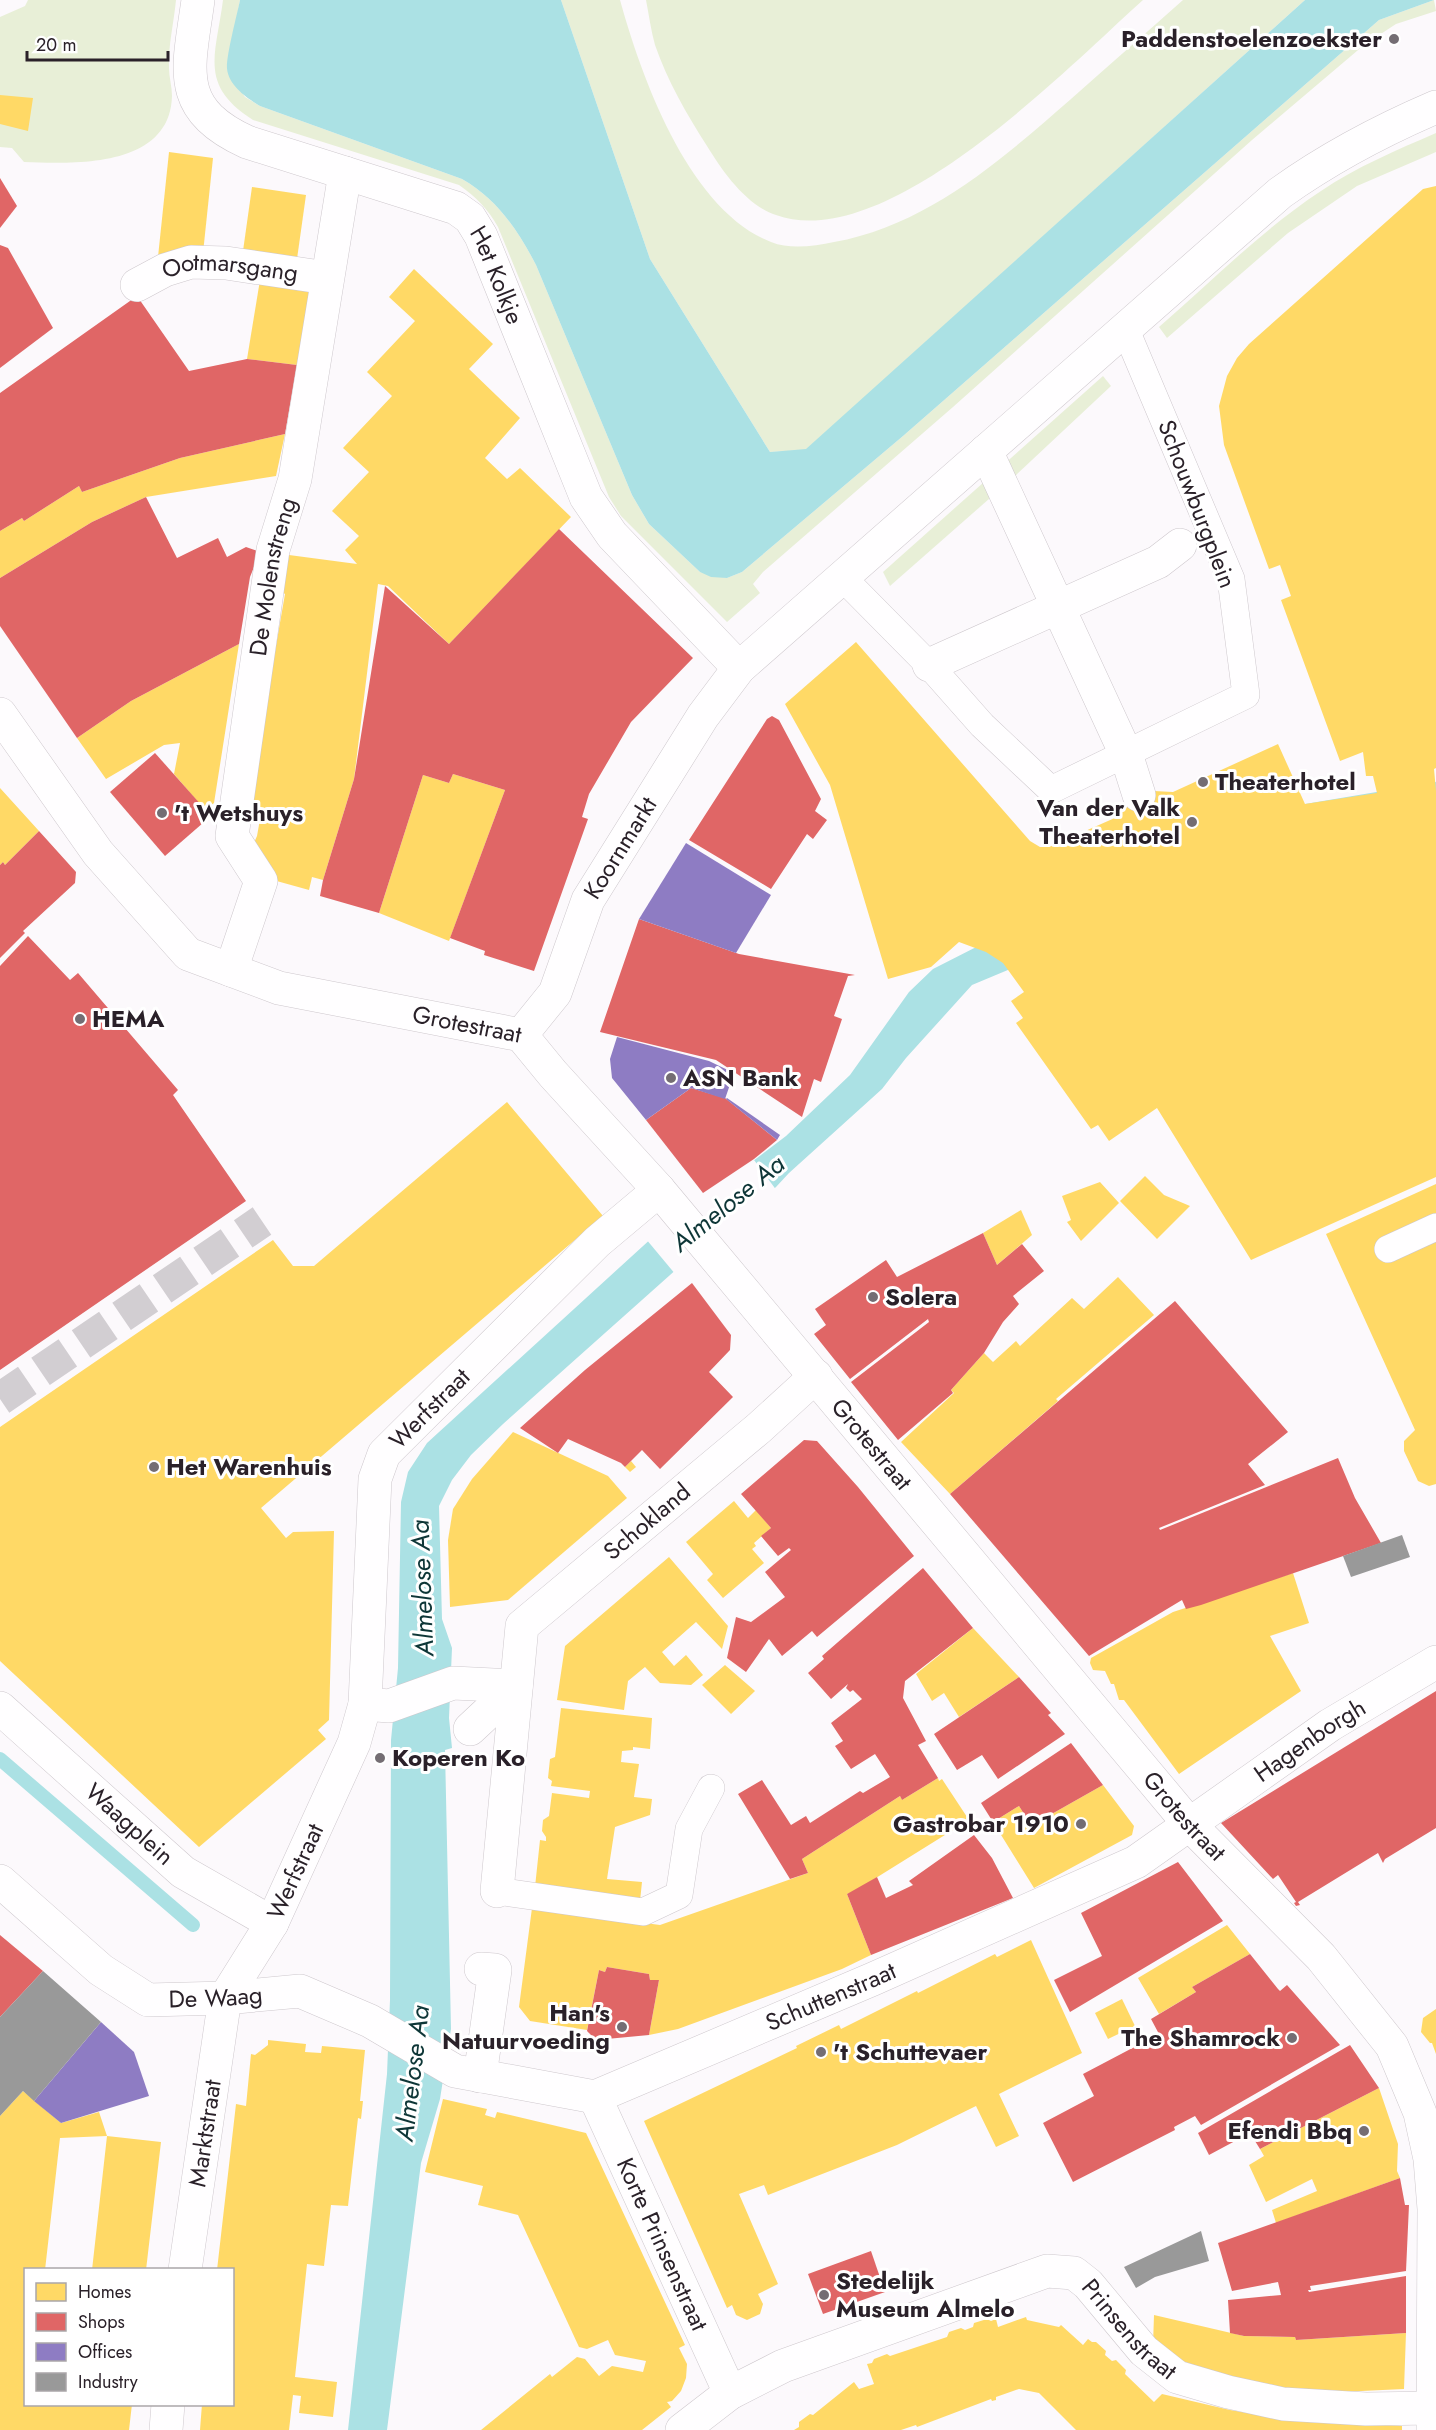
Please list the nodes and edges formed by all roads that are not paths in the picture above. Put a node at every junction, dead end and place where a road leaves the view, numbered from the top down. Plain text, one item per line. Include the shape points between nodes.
1 (198, 0) edge
2 (1436, 108) edge
3 (345, 173) junction
4 (327, 278) junction
5 (137, 285) dead end
6 (1125, 328) junction
7 (986, 451) junction
8 (1180, 545) dead end
9 (843, 578) junction
10 (1056, 607) junction
11 (929, 665) junction
12 (739, 668) junction
13 (0, 714) edge
14 (1126, 754) junction
15 (1139, 795) dead end
16 (231, 970) junction
17 (521, 1035) junction
18 (668, 1200) junction
19 (1436, 1227) edge
20 (1388, 1249) dead end
21 (816, 1376) junction
22 (1436, 1662) edge
23 (516, 1686) junction
24 (377, 1705) junction
25 (0, 1708) edge
26 (470, 1729) dead end
27 (711, 1788) dead end
28 (1190, 1825) junction
29 (0, 1881) edge
30 (497, 1891) joint
31 (272, 1923) junction
32 (480, 1969) dead end
33 (225, 1998) junction
34 (467, 2073) junction
35 (595, 2097) junction
36 (1435, 2209) edge
37 (185, 2268) edge
38 (730, 2393) junction
39 (168, 2406) edge
40 (1434, 2419) edge
41 (690, 2428) edge
42 (166, 2430) edge

1 - 3 street, Het Kolkje via 189,71 194,95 208,119 246,142
2 - 6 street via 1317,166 1280,193
3 - 4 street, De Molenstreng
3 - 12 street, Het Kolkje via 456,208 470,218 481,236 586,496 599,518
4 - 5 street, Ootmarsgang via 191,262
4 - 16 street, De Molenstreng via 295,479 273,550 232,836 261,881
6 - 7 street
6 - 14 lane, Schouwburgplein via 1231,579 1246,695
7 - 9 street
7 - 10 street
8 - 10 street, Schouwburgplein via 1158,562
9 - 11 lane, Schouwburgplein
9 - 12 street
10 - 11 street, Schouwburgplein
10 - 14 street
11 - 14 lane, Schouwburgplein via 982,725 1050,790
12 - 17 street, Koornmarkt via 703,716 588,900 555,993
13 - 16 street, Grotestraat via 98,853 188,954
14 - 15 street
16 - 17 street, Grotestraat via 279,988
17 - 18 street, Grotestraat
18 - 21 street, Grotestraat
18 - 24 street, Werfstraat via 597,1242 384,1454 375,1479
19 - 20 lane
21 - 23 street, Schokland via 522,1626
21 - 28 street, Grotestraat
22 - 28 street, Hagenborgh via 1330,1725
23 - 24 street via 453,1683
23 - 26 street
23 - 30 street, Schokland
24 - 31 street, Werfstraat via 354,1743
25 - 31 street, Waagplein via 183,1872
27 - 30 lane via 689,1828 679,1895 643,1911
28 - 35 street, Schuttenstraat via 1136,1862
28 - 36 street, Grotestraat via 1321,1957 1392,2046 1420,2113
29 - 33 street, De Waag via 101,1970 148,2000
31 - 33 street, Werfstraat
32 - 34 street via 495,1970
33 - 34 street, De Waag via 300,1991 370,2021
33 - 37 street, Marktstraat
34 - 35 street
35 - 38 street, Korte Prinsenstraat
36 - 40 street, Grotestraat
38 - 40 street, Prinsenstraat via 783,2366 1047,2271 1074,2273 1088,2284 1144,2351 1177,2377 1283,2404 1366,2409
38 - 41 street, Prinsenstraat
39 - 42 street

